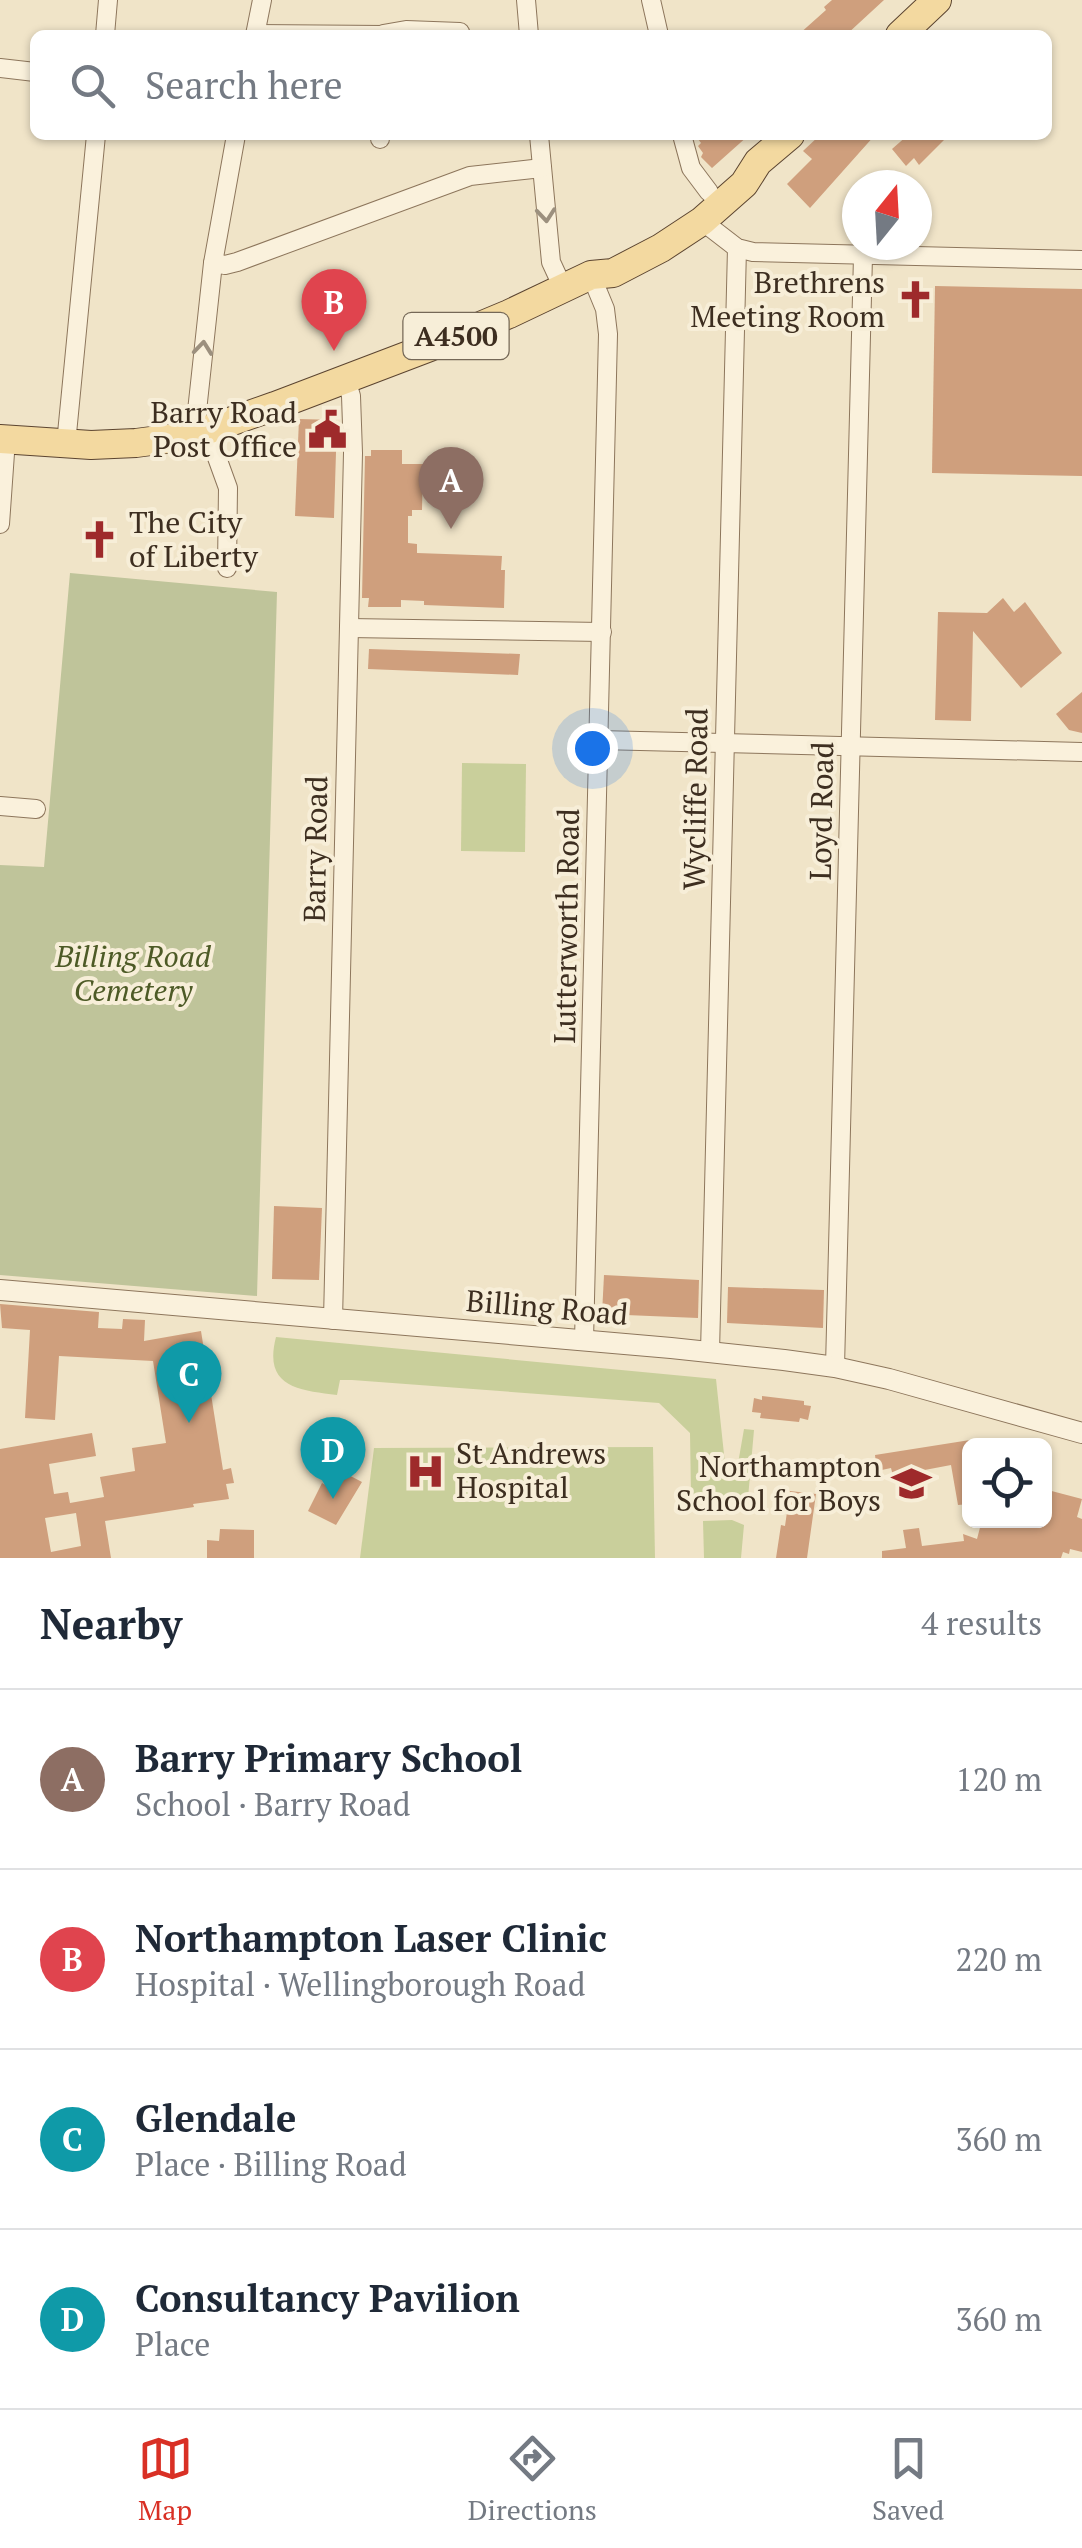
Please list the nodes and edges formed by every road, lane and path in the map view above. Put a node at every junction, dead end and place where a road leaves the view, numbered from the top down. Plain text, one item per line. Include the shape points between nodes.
1 (108, 0) edge
2 (262, 0) edge
3 (526, 0) edge
4 (652, 0) edge
5 (936, 0) edge
6 (105, 30) edge
7 (256, 30) edge
8 (529, 30) edge
9 (658, 30) edge
10 (905, 30) edge
11 (0, 68) edge
12 (30, 71) edge
13 (96, 140) edge
14 (235, 140) edge
15 (539, 140) edge
16 (683, 140) edge
17 (784, 140) edge
18 (758, 162) junction
19 (542, 168) junction
20 (709, 192) junction
21 (688, 221) junction
22 (736, 248) junction
23 (842, 255) edge
24 (932, 257) edge
25 (863, 260) edge
26 (1082, 260) edge
27 (213, 263) junction
28 (591, 274) junction
29 (563, 288) junction
30 (346, 379) junction
31 (204, 431) junction
32 (3, 439) edge
33 (66, 444) junction
34 (0, 524) edge
35 (227, 568) dead end
36 (348, 628) junction
37 (602, 632) junction
38 (598, 740) junction
39 (726, 744) junction
40 (851, 746) junction
41 (1082, 752) edge
42 (0, 806) edge
43 (36, 809) dead end
44 (0, 1290) edge
45 (332, 1320) junction
46 (584, 1341) junction
47 (710, 1352) junction
48 (835, 1368) junction
49 (1082, 1433) edge

1 - 6 street
2 - 7 street
3 - 8 street
4 - 9 street
5 - 10 main road
11 - 12 street
13 - 33 street
14 - 27 street
15 - 19 street
16 - 20 street via 691,168
17 - 18 main road, A4500
18 - 20 main road, A4500
18 - 21 main road, A4500 via 744,184
19 - 27 street via 470,176 238,262
19 -> 29 street via 550,262
20 - 21 main road, A4500
21 - 22 street
21 - 28 main road, A4500 via 629,266
22 - 23 street
22 - 39 street, Wycliffe Road
24 - 26 street
25 - 40 street, Loyd Road
31 -> 27 street via 197,411
28 - 29 main road, A4500
28 - 37 street, Lutterworth Road via 608,334
29 - 30 main road, A4500
30 - 31 main road, A4500
30 - 36 street, Barry Road via 354,453
31 - 33 main road, A4500 via 136,444
31 - 35 street via 228,488
32 - 33 main road, A4500
32 - 34 street
36 - 37 street
36 - 45 street, Barry Road
37 - 38 street, Lutterworth Road
38 - 39 street
38 - 46 street, Lutterworth Road
39 - 40 street
39 - 47 street, Wycliffe Road
40 - 41 street
40 - 48 street, Loyd Road
42 - 43 street
44 - 45 street, Billing Road
45 - 46 street, Billing Road
46 - 47 street, Billing Road
47 - 48 street, Billing Road
48 - 49 street, Billing Road

